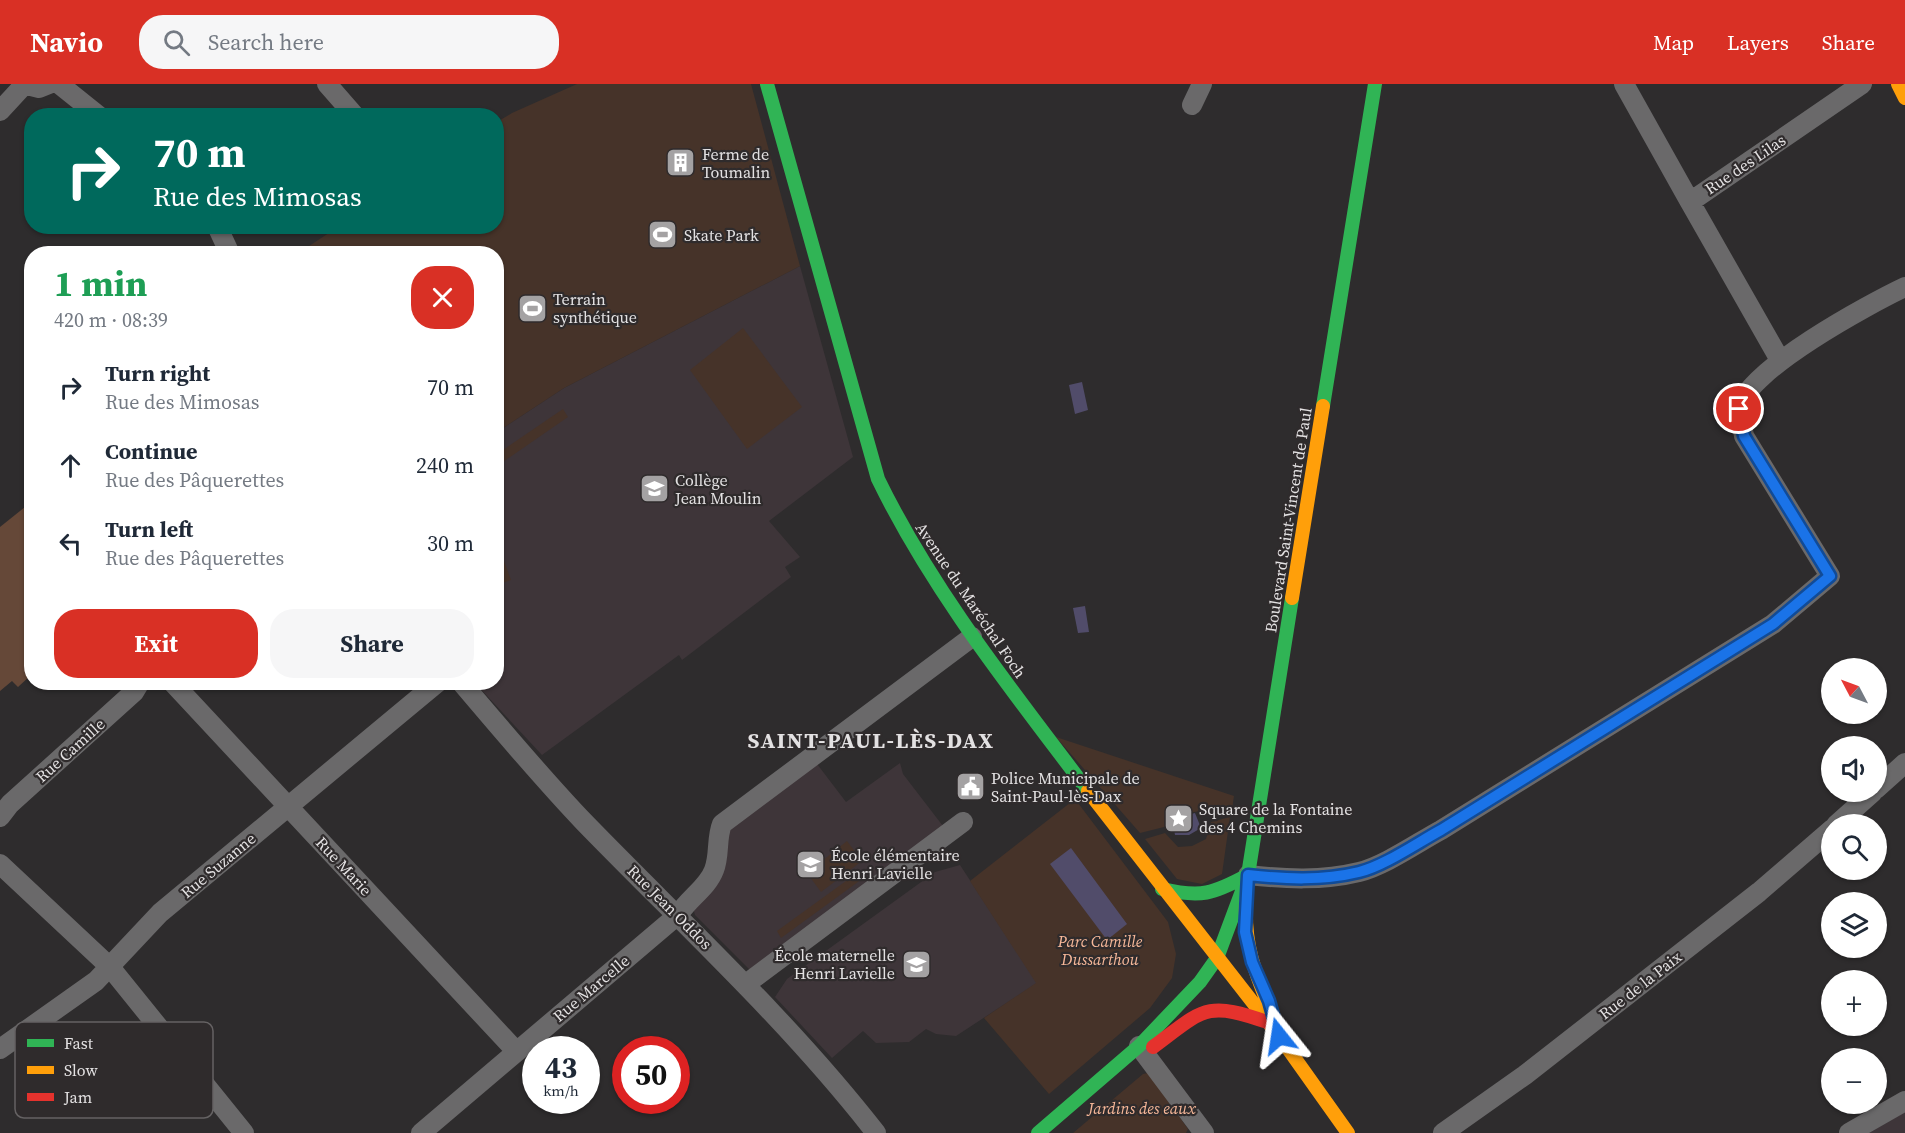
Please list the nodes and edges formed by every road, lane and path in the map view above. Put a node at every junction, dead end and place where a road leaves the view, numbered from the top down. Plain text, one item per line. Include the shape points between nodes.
1 (24, 84) edge
2 (49, 84) edge
3 (59, 84) edge
4 (327, 84) edge
5 (766, 84) edge
6 (1202, 84) edge
7 (1375, 84) edge
8 (1624, 84) edge
9 (1862, 84) edge
10 (1898, 84) edge
11 (1905, 98) edge
12 (1192, 105) dead end
13 (89, 108) edge
14 (348, 108) edge
15 (0, 111) edge
16 (1690, 202) junction
17 (1905, 287) edge
18 (1780, 360) junction
19 (972, 637) junction
20 (135, 690) edge
21 (179, 690) edge
22 (428, 690) edge
23 (467, 690) edge
24 (1905, 763) edge
25 (1887, 780) edge
26 (1862, 802) edge
27 (288, 806) junction
28 (1849, 814) edge
29 (0, 817) edge
30 (963, 822) dead end
31 (1821, 838) edge
32 (0, 864) edge
33 (1248, 875) junction
34 (1162, 889) junction
35 (679, 914) junction
36 (1217, 958) junction
37 (110, 967) junction
38 (746, 984) junction
39 (38, 1022) edge
40 (154, 1022) edge
41 (1267, 1022) junction
42 (1279, 1036) junction
43 (15, 1038) edge
44 (0, 1049) edge
45 (516, 1051) junction
46 (1137, 1051) junction
47 (213, 1095) edge
48 (1905, 1101) edge
49 (244, 1133) edge
50 (421, 1133) edge
51 (876, 1133) edge
52 (1038, 1133) edge
53 (1204, 1133) edge
54 (1348, 1133) edge
55 (1443, 1133) edge
56 (1849, 1133) edge

1 - 2 street via 39,88
1 - 15 street
3 - 13 street
4 - 14 street
5 - 19 main road, Avenue du Maréchal Foch via 878,478 904,533
6 - 12 street
7 - 33 main road, Boulevard Saint-Vincent de Paul
8 - 16 street
9 - 16 street, Rue des Lilas
10 - 11 main road
16 - 18 street, Rue des Lilas
17 - 18 street
18 - 33 street via 1750,387 1739,409 1744,436 1830,576 1773,624 1441,830 1361,872 1308,879
19 - 34 main road, Avenue du Maréchal Foch
19 - 35 street, Rue Marcelle via 723,824 717,837 714,871
20 - 29 street, Rue Camille
21 - 27 street, Rue Marie
22 - 27 street, Rue Suzanne
23 - 35 street, Rue Jean Oddos via 582,820
24 - 25 street
26 - 28 street
27 - 37 street, Rue Suzanne via 160,913
27 - 45 street, Rue Marie
30 - 38 street
31 - 55 street, Rue de la Paix via 1759,892 1534,1068
32 - 37 street
33 - 34 main road via 1207,897
33 - 36 main road, Boulevard Saint-Vincent de Paul
33 - 42 main road via 1245,932
34 - 36 main road, Avenue du Maréchal Foch
35 - 38 street, Rue Jean Oddos
35 - 45 street, Rue Marcelle
36 - 41 main road, Avenue du Maréchal Foch
36 - 46 main road, Boulevard Saint-Vincent de Paul
37 - 39 street, Rue Suzanne
37 - 40 street
38 - 51 street, Rue Jean Oddos via 832,1077
41 - 42 main road, Avenue du Maréchal Foch
41 - 46 main road via 1217,1009
42 - 54 main road
43 - 44 street, Rue Suzanne
45 - 50 street, Rue Marcelle
46 - 52 main road
46 - 53 street
47 - 49 street
48 - 56 street

